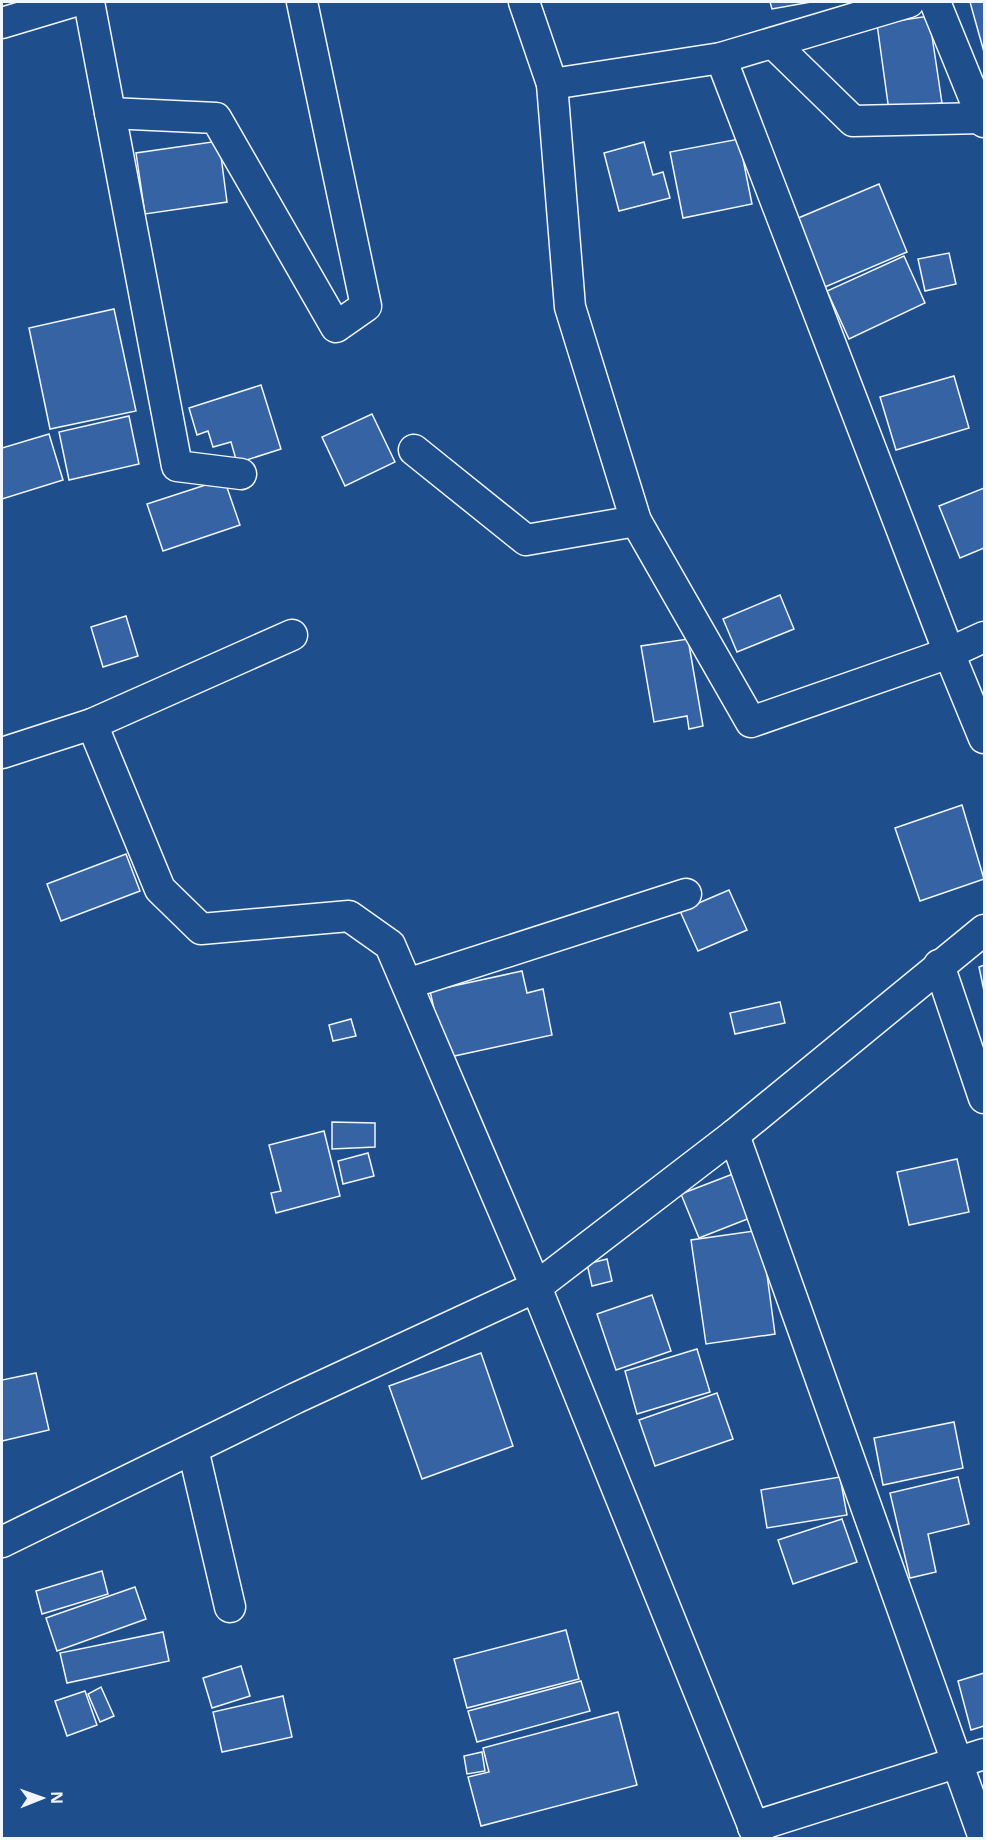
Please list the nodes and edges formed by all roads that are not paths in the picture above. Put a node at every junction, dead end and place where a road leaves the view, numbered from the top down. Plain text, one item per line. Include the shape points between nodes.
1 (72, 2) edge
2 (89, 2) edge
3 (302, 2) edge
4 (524, 2) edge
5 (909, 2) edge
6 (935, 2) edge
7 (2, 23) edge
8 (773, 43) junction
9 (721, 58) junction
10 (552, 84) junction
11 (110, 113) junction
12 (984, 120) edge
13 (414, 450) dead end
14 (240, 474) dead end
15 (636, 521) junction
16 (291, 635) dead end
17 (984, 637) edge
18 (949, 653) junction
19 (93, 724) junction
20 (984, 738) edge
21 (2, 753) edge
22 (686, 894) dead end
23 (984, 930) edge
24 (939, 965) junction
25 (407, 984) junction
26 (984, 1098) edge
27 (734, 1135) junction
28 (536, 1287) junction
29 (193, 1449) junction
30 (2, 1542) edge
31 (230, 1607) dead end
32 (971, 1759) edge
33 (756, 1833) edge
34 (984, 1839) edge

1 - 7 street
2 - 11 street
3 - 11 street via 366,306 336,327 216,118
4 - 10 street
5 - 8 street
6 - 12 street
8 - 9 street
8 - 12 street via 853,121
9 - 10 street
9 - 18 street
10 - 15 street via 570,307
11 - 14 street via 177,466
13 - 15 street via 526,540
15 - 18 street via 751,722
16 - 19 street
17 - 18 street
18 - 20 street
19 - 21 street
19 - 25 street via 160,889 201,929 348,916 390,945
22 - 25 street
23 - 24 street
24 - 26 street
24 - 27 street
25 - 28 street
27 - 28 street
27 - 32 street
28 - 29 street
28 - 33 street
29 - 30 street
29 - 31 street
32 - 33 street
32 - 34 street

